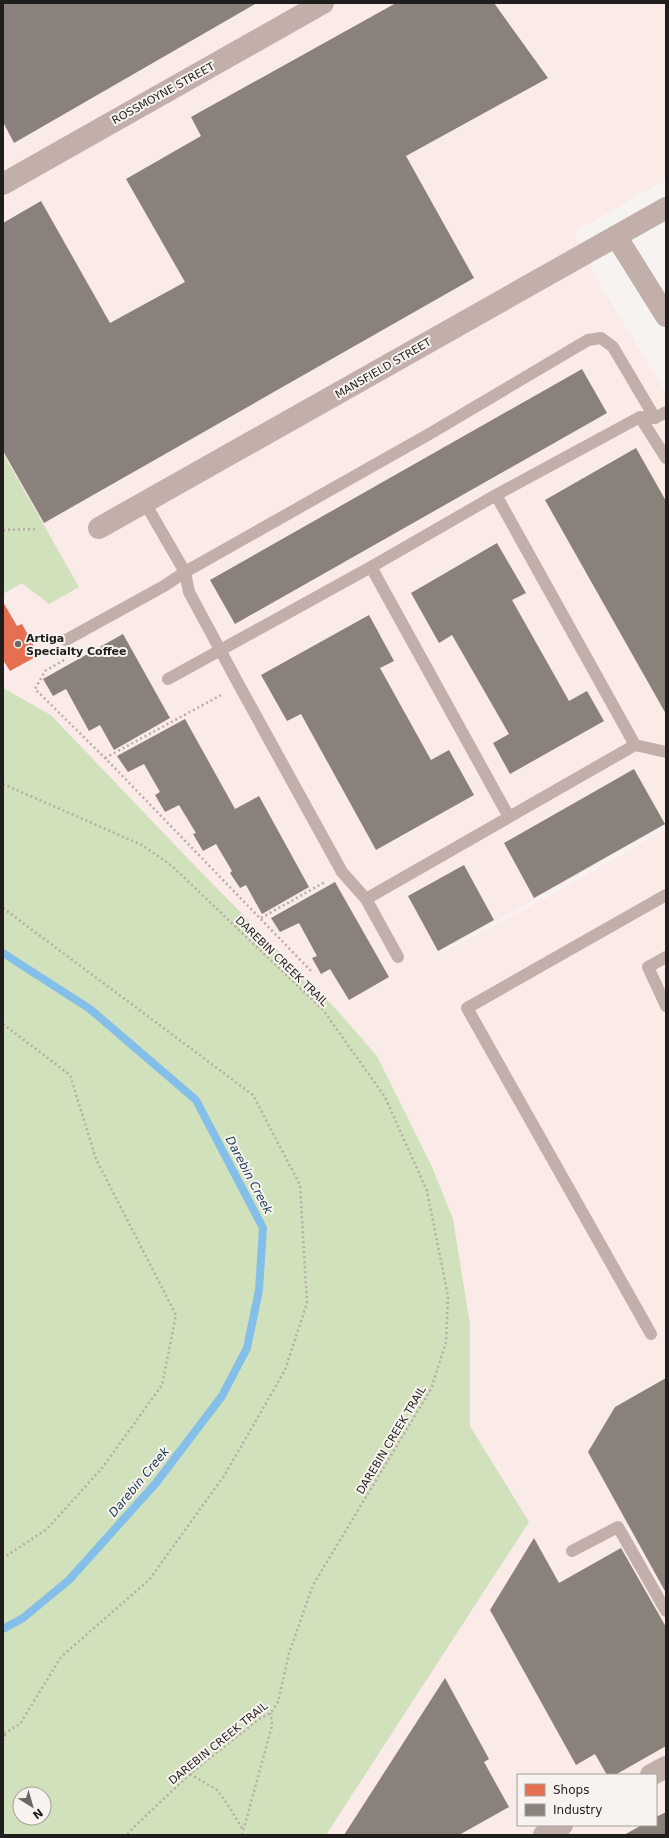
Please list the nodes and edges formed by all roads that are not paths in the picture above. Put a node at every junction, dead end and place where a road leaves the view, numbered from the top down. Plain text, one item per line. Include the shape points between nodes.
1 (323, 3) edge
2 (3, 184) edge
3 (666, 208) edge
4 (616, 236) junction
5 (666, 316) edge
6 (666, 412) edge
7 (640, 417) junction
8 (655, 418) junction
9 (666, 458) edge
10 (496, 495) junction
11 (145, 503) junction
12 (99, 528) dead end
13 (371, 567) junction
14 (185, 572) junction
15 (66, 640) dead end
16 (221, 651) junction
17 (168, 679) dead end
18 (635, 745) junction
19 (666, 752) edge
20 (509, 817) junction
21 (666, 895) edge
22 (366, 899) junction
23 (398, 957) dead end
24 (666, 957) edge
25 (666, 1006) edge
26 (651, 1334) dead end
27 (572, 1551) dead end
28 (666, 1611) edge
29 (666, 1767) edge
30 (653, 1774) edge
31 (560, 1826) edge
32 (544, 1835) edge

1 - 2 street, ROSSMOYNE STREET
3 - 4 street, MANSFIELD STREET
4 - 5 street
4 - 11 street, MANSFIELD STREET
6 - 8 lane
7 - 8 lane
7 - 9 lane
7 - 10 lane
8 - 14 lane via 613,346 601,338 588,340
10 - 13 lane
10 - 18 lane
11 - 12 street, MANSFIELD STREET
11 - 14 lane
13 - 16 lane
13 - 20 lane
14 - 15 lane
14 - 16 lane via 189,592
16 - 17 lane
16 - 22 lane via 342,872
18 - 19 lane
18 - 20 lane
20 - 22 lane
21 - 26 lane via 466,1008
22 - 23 lane
24 - 25 lane via 648,967
27 - 28 lane via 618,1527
29 - 30 street
31 - 32 street

